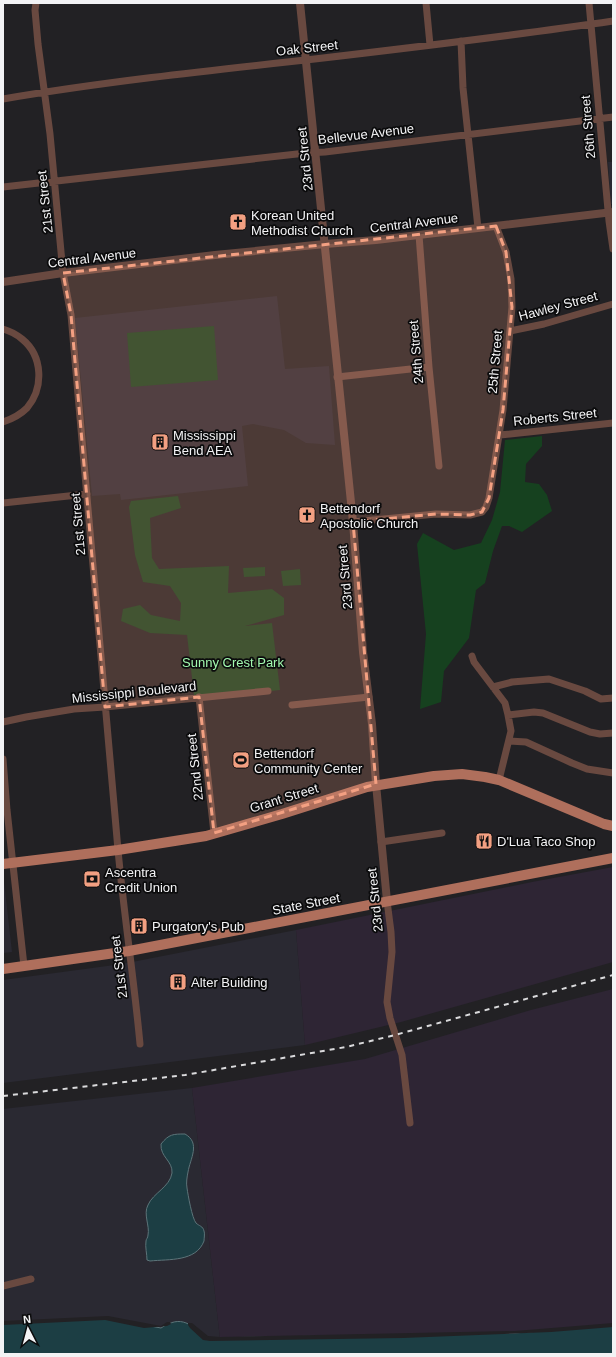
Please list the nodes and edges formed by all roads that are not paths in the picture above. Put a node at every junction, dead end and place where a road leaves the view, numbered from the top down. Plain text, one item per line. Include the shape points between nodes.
1 (36, 3) edge
2 (300, 3) edge
3 (426, 3) edge
4 (589, 3) edge
5 (613, 21) edge
6 (591, 24) junction
7 (461, 41) junction
8 (430, 45) junction
9 (306, 60) junction
10 (44, 92) junction
11 (3, 99) edge
12 (613, 117) edge
13 (600, 119) junction
14 (468, 134) junction
15 (316, 152) junction
16 (55, 181) junction
17 (3, 187) edge
18 (611, 212) edge
19 (496, 226) junction
20 (478, 228) junction
21 (419, 235) junction
22 (324, 244) junction
23 (613, 249) edge
24 (63, 273) junction
25 (3, 282) edge
26 (613, 304) edge
27 (3, 329) edge
28 (510, 331) junction
29 (429, 367) junction
30 (337, 377) junction
31 (3, 422) edge
32 (613, 423) edge
33 (500, 435) junction
34 (439, 466) dead end
35 (87, 494) junction
36 (3, 503) edge
37 (353, 522) junction
38 (472, 656) dead end
39 (493, 687) junction
40 (268, 691) dead end
41 (199, 697) junction
42 (368, 697) junction
43 (613, 698) edge
44 (292, 705) dead end
45 (105, 707) junction
46 (508, 715) junction
47 (3, 722) edge
48 (613, 733) edge
49 (509, 741) junction
50 (3, 759) edge
51 (613, 773) edge
52 (500, 780) junction
53 (376, 784) junction
54 (609, 825) edge
55 (613, 832) edge
56 (442, 833) dead end
57 (214, 834) junction
58 (381, 842) junction
59 (118, 850) junction
60 (613, 853) edge
61 (613, 858) edge
62 (602, 859) junction
63 (8, 864) edge
64 (388, 901) junction
65 (129, 951) junction
66 (24, 966) junction
67 (3, 969) edge
68 (140, 1044) dead end
69 (410, 1123) dead end
70 (31, 1279) dead end
71 (3, 1286) edge

1 - 10 street, 21st Street
2 - 9 street, 23rd Street
3 - 8 street
4 - 6 street, 26th Street
5 - 6 street, Oak Street
6 - 7 street, Oak Street
6 - 13 street, 26th Street
7 - 8 street, Oak Street
7 - 14 street
8 - 9 street, Oak Street
9 - 10 street, Oak Street
9 - 15 street, 23rd Street
10 - 11 street, Oak Street
10 - 16 street, 21st Street
12 - 13 street, Bellevue Avenue
13 - 14 street, Bellevue Avenue
13 - 18 street, 26th Street
14 - 15 street, Bellevue Avenue
14 - 20 street
15 - 16 street, Bellevue Avenue
15 - 22 street, 23rd Street
16 - 17 street, Bellevue Avenue
16 - 24 street, 21st Street
18 - 19 street, Central Avenue
18 - 23 street, 26th Street
19 - 20 street, Central Avenue
19 - 28 street, 25th Street via 506,252 511,279
20 - 21 street, Central Avenue
21 - 22 street, Central Avenue
21 - 29 street, 24th Street
22 - 24 street, Central Avenue
22 - 30 street, 23rd Street
24 - 25 street, Central Avenue
24 - 35 street, 21st Street via 71,315
26 - 28 street, Hawley Street
27 - 31 street via 13,332 30,347 36,357 39,371 39,384 34,398 15,418
28 - 33 street, 25th Street
29 - 30 street
29 - 34 street, 24th Street
30 - 37 street, 23rd Street
32 - 33 street, Roberts Street
33 - 37 street, 25th Street via 488,501 482,512 470,515 436,514
35 - 36 street
35 - 45 street, 21st Street
37 - 42 street, 23rd Street
38 - 39 street
39 - 43 street via 512,682 548,679 601,699
39 - 46 street via 505,703
40 - 41 street, Mississippi Boulevard
41 - 45 street, Mississippi Boulevard
41 - 57 street, 22nd Street
42 - 44 street
42 - 53 street, 23rd Street
45 - 47 street, Mississippi Boulevard via 53,712
45 - 59 street, 21st Street
46 - 48 street via 543,712 590,732
46 - 49 street via 511,731
49 - 51 street via 526,742 587,769
49 - 52 street
50 - 63 street
52 - 53 main road, Grant Street via 476,775 451,774
52 - 54 main road, Grant Street
53 - 57 main road, Grant Street
53 - 58 street, 23rd Street
54 - 55 main road, Grant Street
56 - 58 street
57 - 59 main road, Grant Street
58 - 64 street, 23rd Street
59 - 63 main road, Grant Street
59 - 65 street, 21st Street
60 - 62 main road
61 - 62 main road, State Street
62 - 64 main road, State Street
63 - 66 street
64 - 65 main road, State Street
64 - 69 street, 23rd Street via 392,952 387,1002 402,1055
65 - 66 main road, State Street
65 - 68 street, 21st Street
66 - 67 main road, State Street
70 - 71 street

